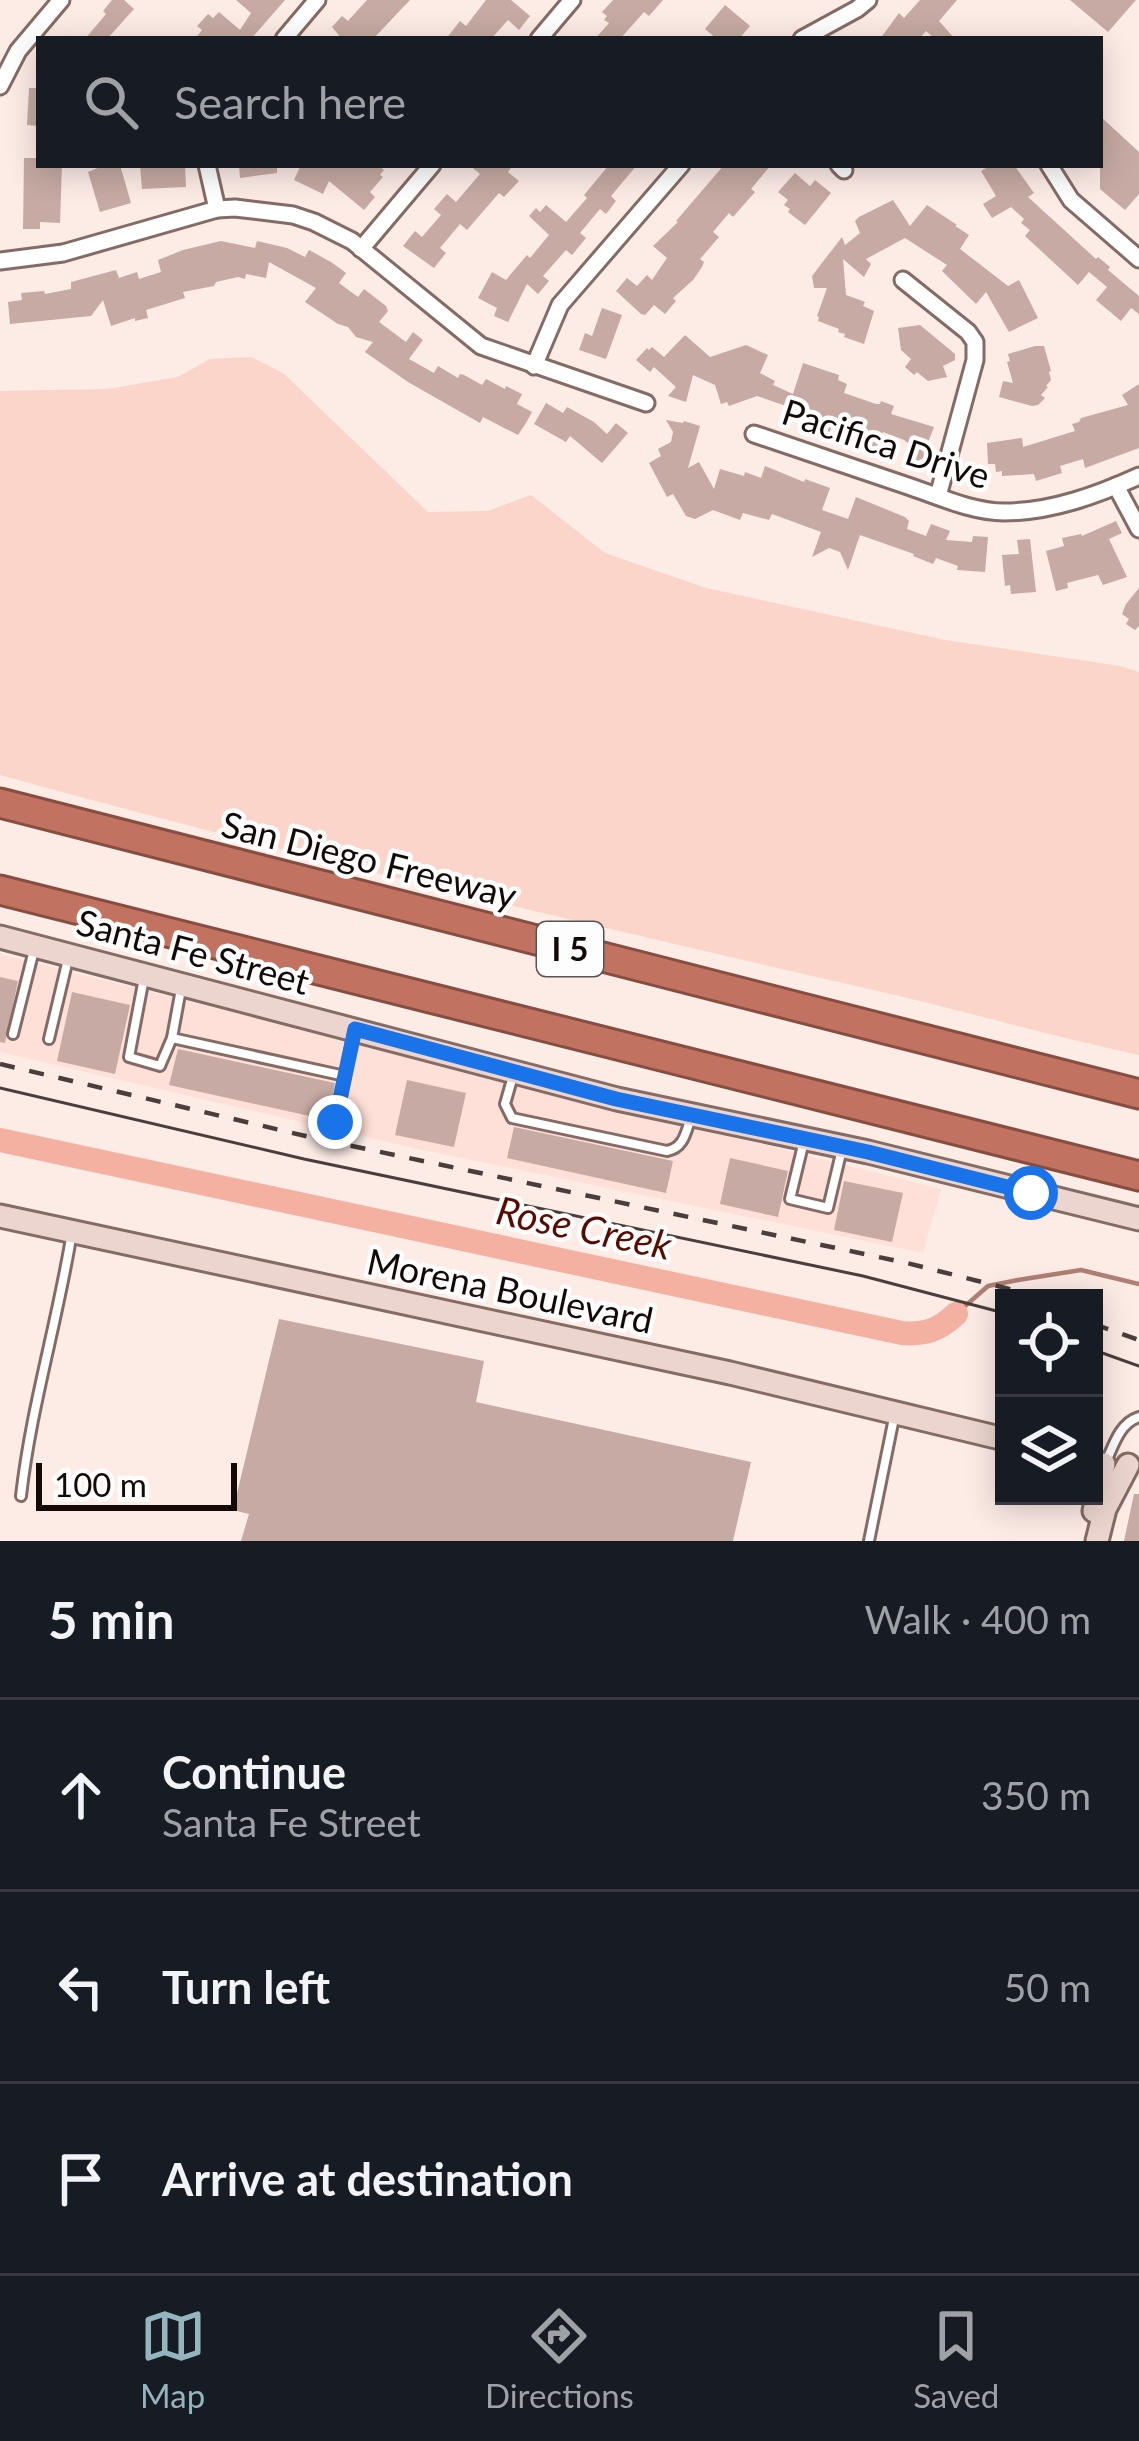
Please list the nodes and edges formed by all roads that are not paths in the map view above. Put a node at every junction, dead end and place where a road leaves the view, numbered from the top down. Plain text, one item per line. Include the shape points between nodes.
1 (61, 0) edge
2 (317, 0) edge
3 (572, 0) edge
4 (868, 0) edge
5 (287, 36) edge
6 (542, 36) edge
7 (808, 36) edge
8 (0, 86) edge
9 (208, 168) edge
10 (429, 168) edge
11 (678, 168) edge
12 (1050, 168) edge
13 (217, 209) junction
14 (361, 249) junction
15 (0, 260) edge
16 (1139, 260) edge
17 (903, 280) dead end
18 (534, 366) junction
19 (646, 403) dead end
20 (754, 434) dead end
21 (1139, 476) edge
22 (1116, 486) junction
23 (938, 496) junction
24 (1139, 529) edge
25 (0, 803) edge
26 (0, 890) edge
27 (0, 937) edge
28 (35, 945) junction
29 (70, 954) junction
30 (145, 974) junction
31 (182, 983) junction
32 (355, 1029) junction
33 (13, 1034) dead end
34 (172, 1038) junction
35 (49, 1039) dead end
36 (514, 1071) junction
37 (345, 1076) junction
38 (1139, 1094) edge
39 (692, 1116) junction
40 (335, 1122) dead end
41 (804, 1139) junction
42 (842, 1147) junction
43 (1139, 1176) edge
44 (0, 1216) edge
45 (1139, 1220) edge
46 (73, 1231) junction
47 (895, 1412) junction
48 (1139, 1417) edge
49 (995, 1437) edge
50 (1103, 1457) edge
51 (1103, 1463) edge
52 (1134, 1464) edge
53 (21, 1496) dead end
54 (1096, 1505) edge
55 (869, 1541) edge
56 (1093, 1541) edge

1 - 8 street via 18,50
2 - 5 street
3 - 6 street
4 - 7 street
9 - 13 street
10 - 14 street
11 - 18 street via 560,305
12 - 16 street via 1071,200
13 - 14 street via 293,215
13 - 15 street via 63,253
14 - 18 street via 482,346
17 - 23 street via 975,342
18 - 19 street
20 - 23 street, Pacifica Drive
21 - 22 street, Pacifica Drive
22 - 23 street, Pacifica Drive via 1002,512
22 - 24 street
25 - 38 highway, San Diego Freeway / I 5
26 - 43 highway, I 5
27 - 28 street, Santa Fe Street
28 - 29 street, Santa Fe Street
28 - 33 lane
29 - 30 street, Santa Fe Street
29 - 35 lane
30 - 31 street, Santa Fe Street
30 - 34 lane via 129,1057 160,1066
31 - 32 street, Santa Fe Street
31 - 34 lane
32 - 36 street, Santa Fe Street
32 - 37 lane
34 - 37 lane
36 - 39 street, Santa Fe Street
36 - 39 lane via 506,1104 512,1118 667,1151 682,1143
37 - 40 lane
39 - 41 street, Santa Fe Street
41 - 42 street, Santa Fe Street
41 - 42 lane via 790,1199 828,1208
42 - 45 street, Santa Fe Street
44 - 46 street, Morena Boulevard
46 - 47 street, Morena Boulevard
46 - 53 lane
47 - 49 street, Morena Boulevard
47 - 55 lane
48 - 50 lane
51 - 52 street
52 - 56 street
54 - 56 street

